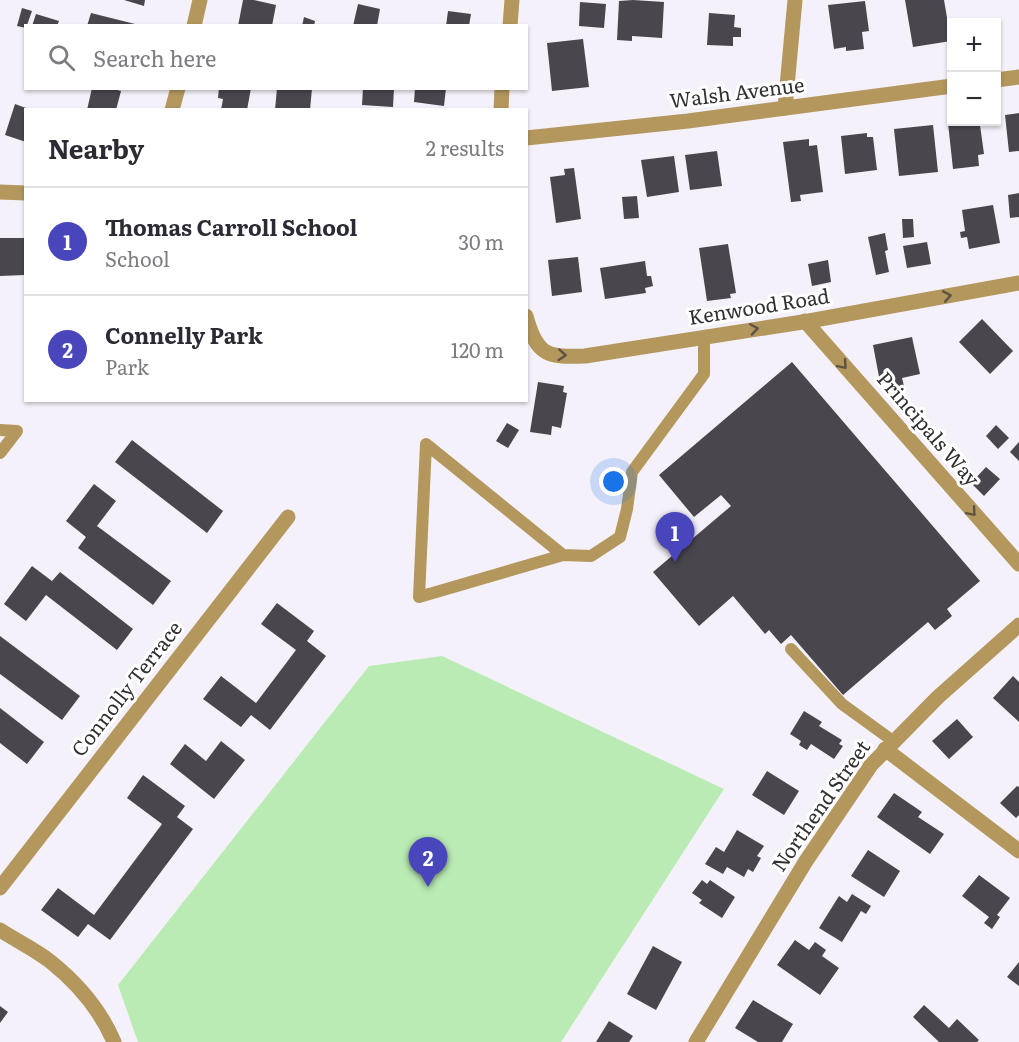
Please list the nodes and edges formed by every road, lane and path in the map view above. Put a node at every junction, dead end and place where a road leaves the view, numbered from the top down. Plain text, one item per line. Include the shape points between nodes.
1 (200, 0) edge
2 (512, 0) edge
3 (795, 0) edge
4 (194, 24) edge
5 (510, 24) edge
6 (1019, 77) edge
7 (1001, 79) edge
8 (947, 87) edge
9 (177, 90) edge
10 (502, 90) edge
11 (173, 108) edge
12 (501, 108) edge
13 (785, 108) junction
14 (528, 138) edge
15 (0, 192) edge
16 (24, 193) edge
17 (1019, 283) edge
18 (528, 321) edge
19 (805, 321) junction
20 (704, 337) junction
21 (0, 430) edge
22 (0, 453) edge
23 (288, 517) dead end
24 (563, 555) junction
25 (1019, 564) edge
26 (1019, 625) edge
27 (791, 649) dead end
28 (889, 745) junction
29 (1019, 851) edge
30 (0, 888) edge
31 (0, 930) edge
32 (114, 1042) edge
33 (696, 1042) edge

1 - 4 street
2 - 5 street
3 - 13 street
6 - 7 street
8 - 13 street, Walsh Avenue
9 - 11 street
10 - 12 street
13 - 14 street, Walsh Avenue
15 - 16 street
19 -> 17 street, Kenwood Road
18 -> 20 street, Kenwood Road via 543,351 556,356 585,356
20 -> 19 street, Kenwood Road
19 -> 25 street, Principals Way
20 - 24 lane via 704,374 632,472 620,537 591,556
21 - 22 lane via 17,430
23 - 30 street, Connolly Terrace
24 - 24 lane via 481,489 426,444 419,597
26 - 28 street, Northend Street
27 - 28 lane via 842,704
28 - 29 street
28 - 33 street, Northend Street via 825,831
31 - 32 street via 50,961 72,982 94,1007

